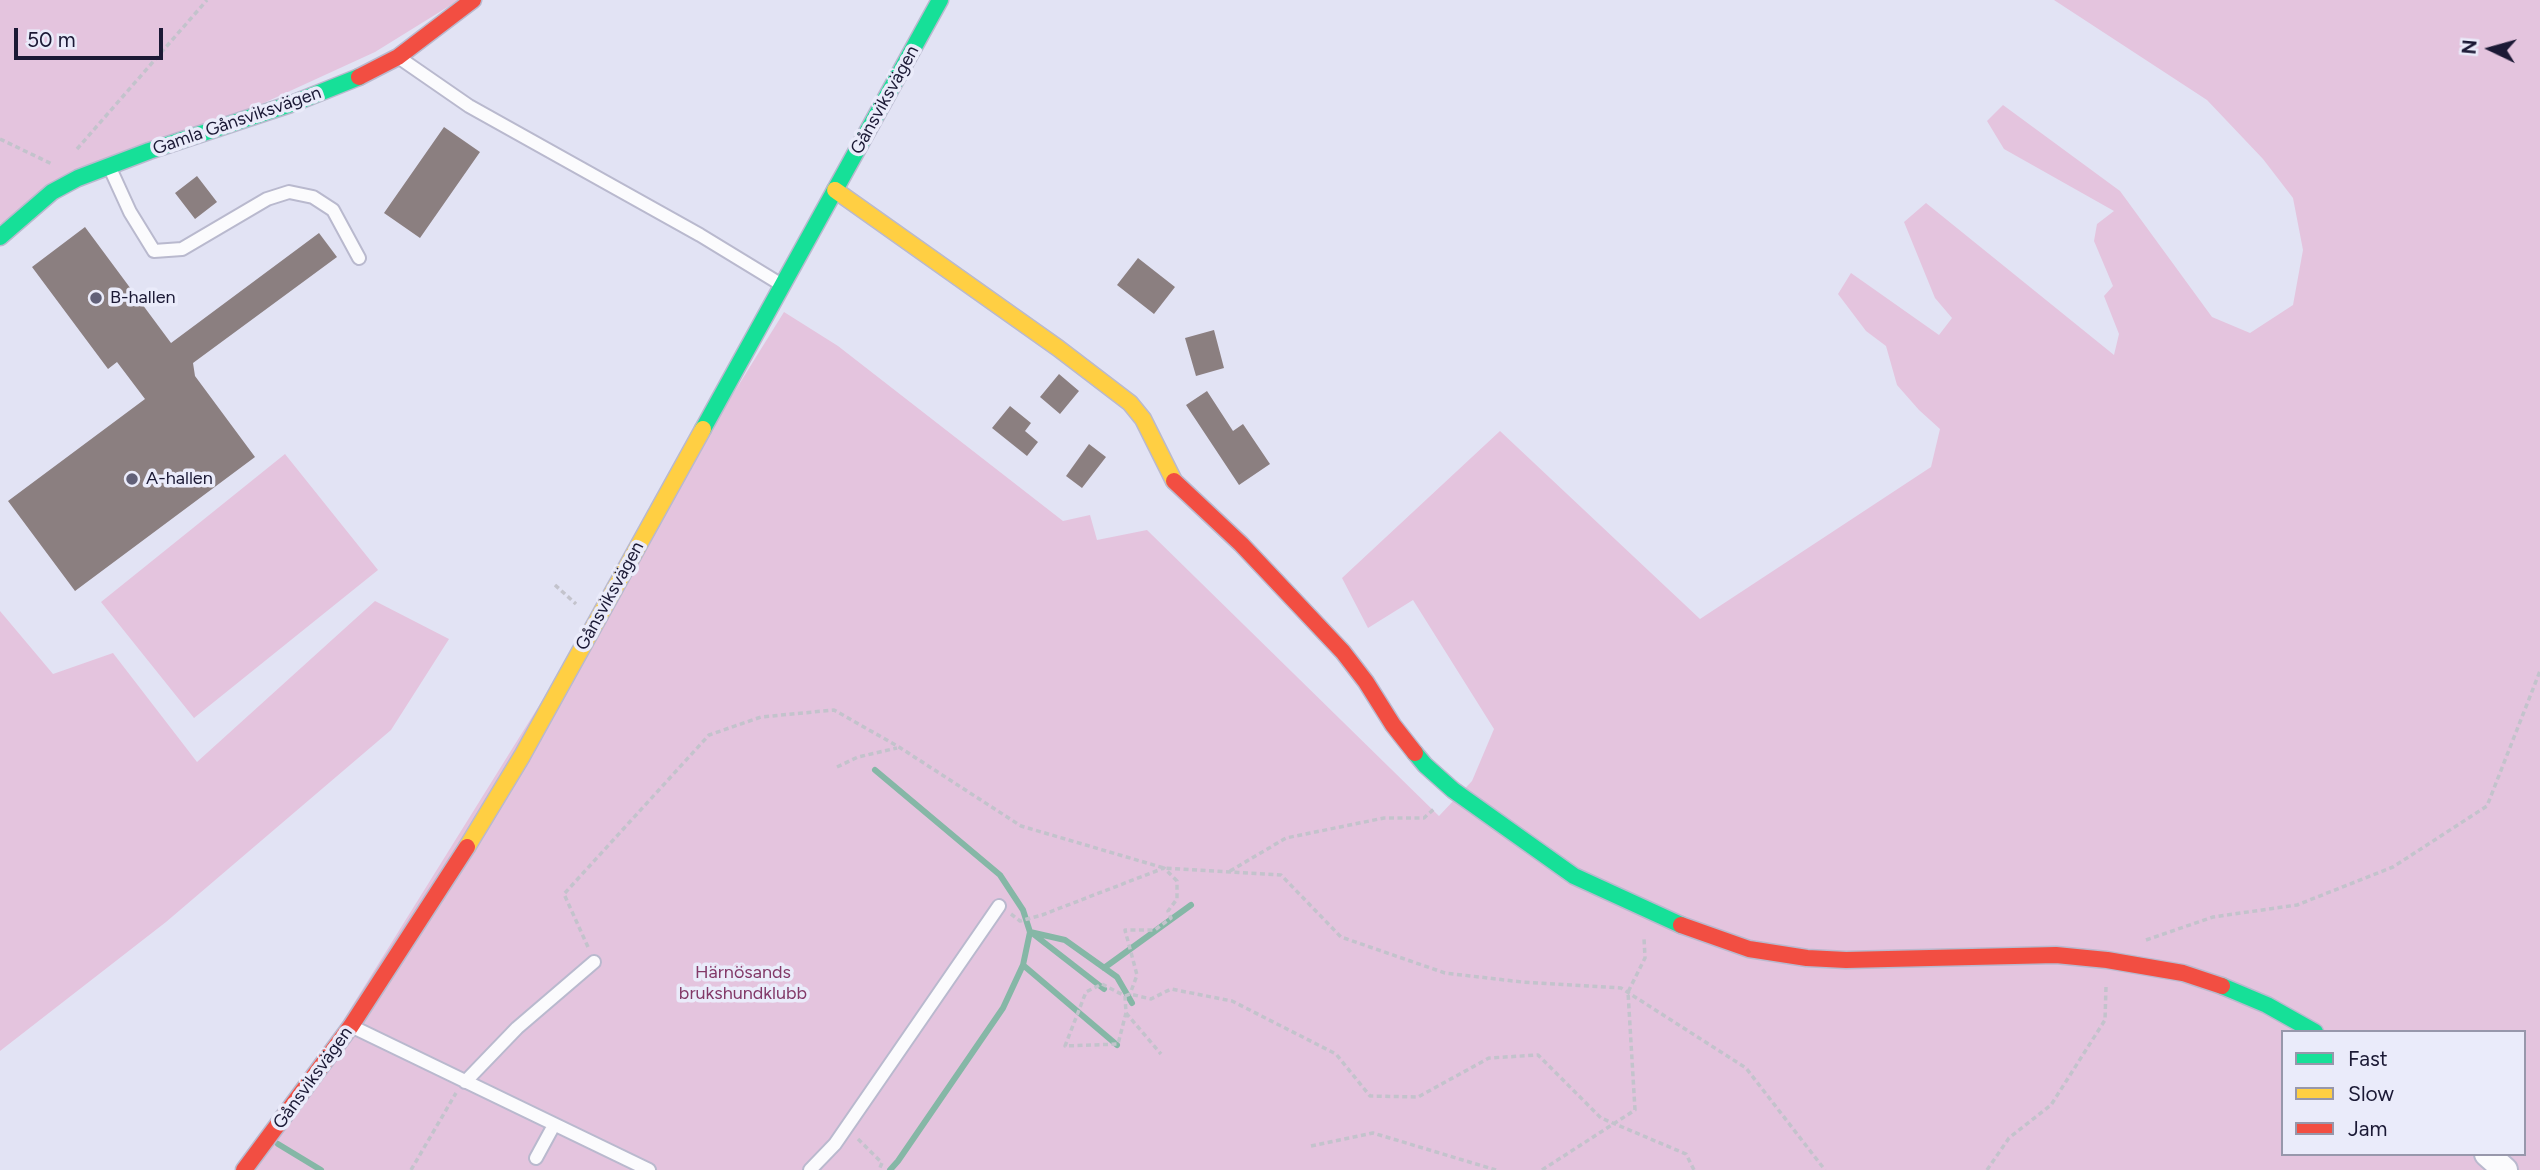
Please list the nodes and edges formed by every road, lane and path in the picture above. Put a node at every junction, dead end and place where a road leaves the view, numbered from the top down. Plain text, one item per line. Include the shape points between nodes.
1 (206, 0) edge
2 (473, 0) edge
3 (940, 0) edge
4 (398, 57) junction
5 (0, 139) edge
6 (73, 154) dead end
7 (109, 166) junction
8 (59, 171) dead end
9 (835, 190) junction
10 (0, 237) edge
11 (359, 258) dead end
12 (782, 285) junction
13 (2540, 671) edge
14 (899, 747) junction
15 (837, 767) dead end
16 (1453, 790) junction
17 (1164, 868) junction
18 (1228, 872) junction
19 (999, 906) dead end
20 (1641, 908) junction
21 (1020, 921) dead end
22 (2138, 944) dead end
23 (2107, 960) junction
24 (594, 962) joint
25 (1628, 992) junction
26 (1128, 995) junction
27 (1126, 1013) junction
28 (351, 1026) junction
29 (2311, 1030) edge
30 (1161, 1054) dead end
31 (465, 1082) junction
32 (1613, 1123) junction
33 (554, 1125) junction
34 (846, 1128) junction
35 (1311, 1146) dead end
36 (2489, 1156) edge
37 (536, 1158) dead end
38 (244, 1170) edge
39 (411, 1170) edge
40 (649, 1170) edge
41 (810, 1170) edge
42 (878, 1170) edge
43 (1496, 1170) edge
44 (1542, 1170) edge
45 (1694, 1170) edge
46 (1825, 1170) edge
47 (1987, 1170) edge
48 (2505, 1170) edge

1 - 6 path
2 - 4 street, Gamla Gånsviksvägen
3 - 9 street, Gånsviksvägen
4 - 7 street, Gamla Gånsviksvägen via 294,103
4 - 12 lane via 469,106
5 - 8 path via 54,164
7 - 10 street, Gamla Gånsviksvägen via 52,192
7 - 11 lane via 154,251 182,249 267,199 289,192 313,197 333,210
9 - 12 street, Gånsviksvägen
9 - 16 street via 1130,403 1180,488 1241,544 1343,652 1417,755
12 - 28 street, Gånsviksvägen via 522,756
13 - 22 path via 2487,806 2393,867 2297,905 2213,918
14 - 15 path
14 - 17 path via 1021,826
14 - 24 path via 834,710 761,717 709,735 564,894
16 - 18 path via 1424,818 1384,818 1286,838
16 - 20 street via 1574,876
17 - 18 path
17 - 21 path
17 - 26 path via 1177,881 1177,899 1168,911 1171,918 1155,930 1125,930 1137,975
18 - 25 path via 1281,875 1341,937 1446,973
19 - 34 lane
20 - 23 street via 1702,934 1807,958 2056,955
20 - 25 path via 1645,958
23 - 29 street via 2183,973 2230,989
23 - 47 path via 2105,1020 2052,1105 2009,1138
24 - 31 lane via 517,1028
25 - 32 path via 1635,1110
25 - 46 path via 1746,1068
26 - 27 path
26 - 27 path via 1100,985 1086,992 1065,1046 1117,1044
26 - 32 path via 1150,999 1171,989 1232,1001 1336,1054 1370,1096 1418,1097 1489,1058 1538,1055 1601,1118
27 - 30 path
28 - 31 lane
28 - 38 street, Gånsviksvägen
31 - 33 lane
31 - 39 path
32 - 44 path
32 - 45 path via 1686,1154
33 - 37 lane
33 - 40 lane
34 - 41 lane
34 - 42 path via 882,1163
35 - 43 path via 1373,1133
36 - 48 street

